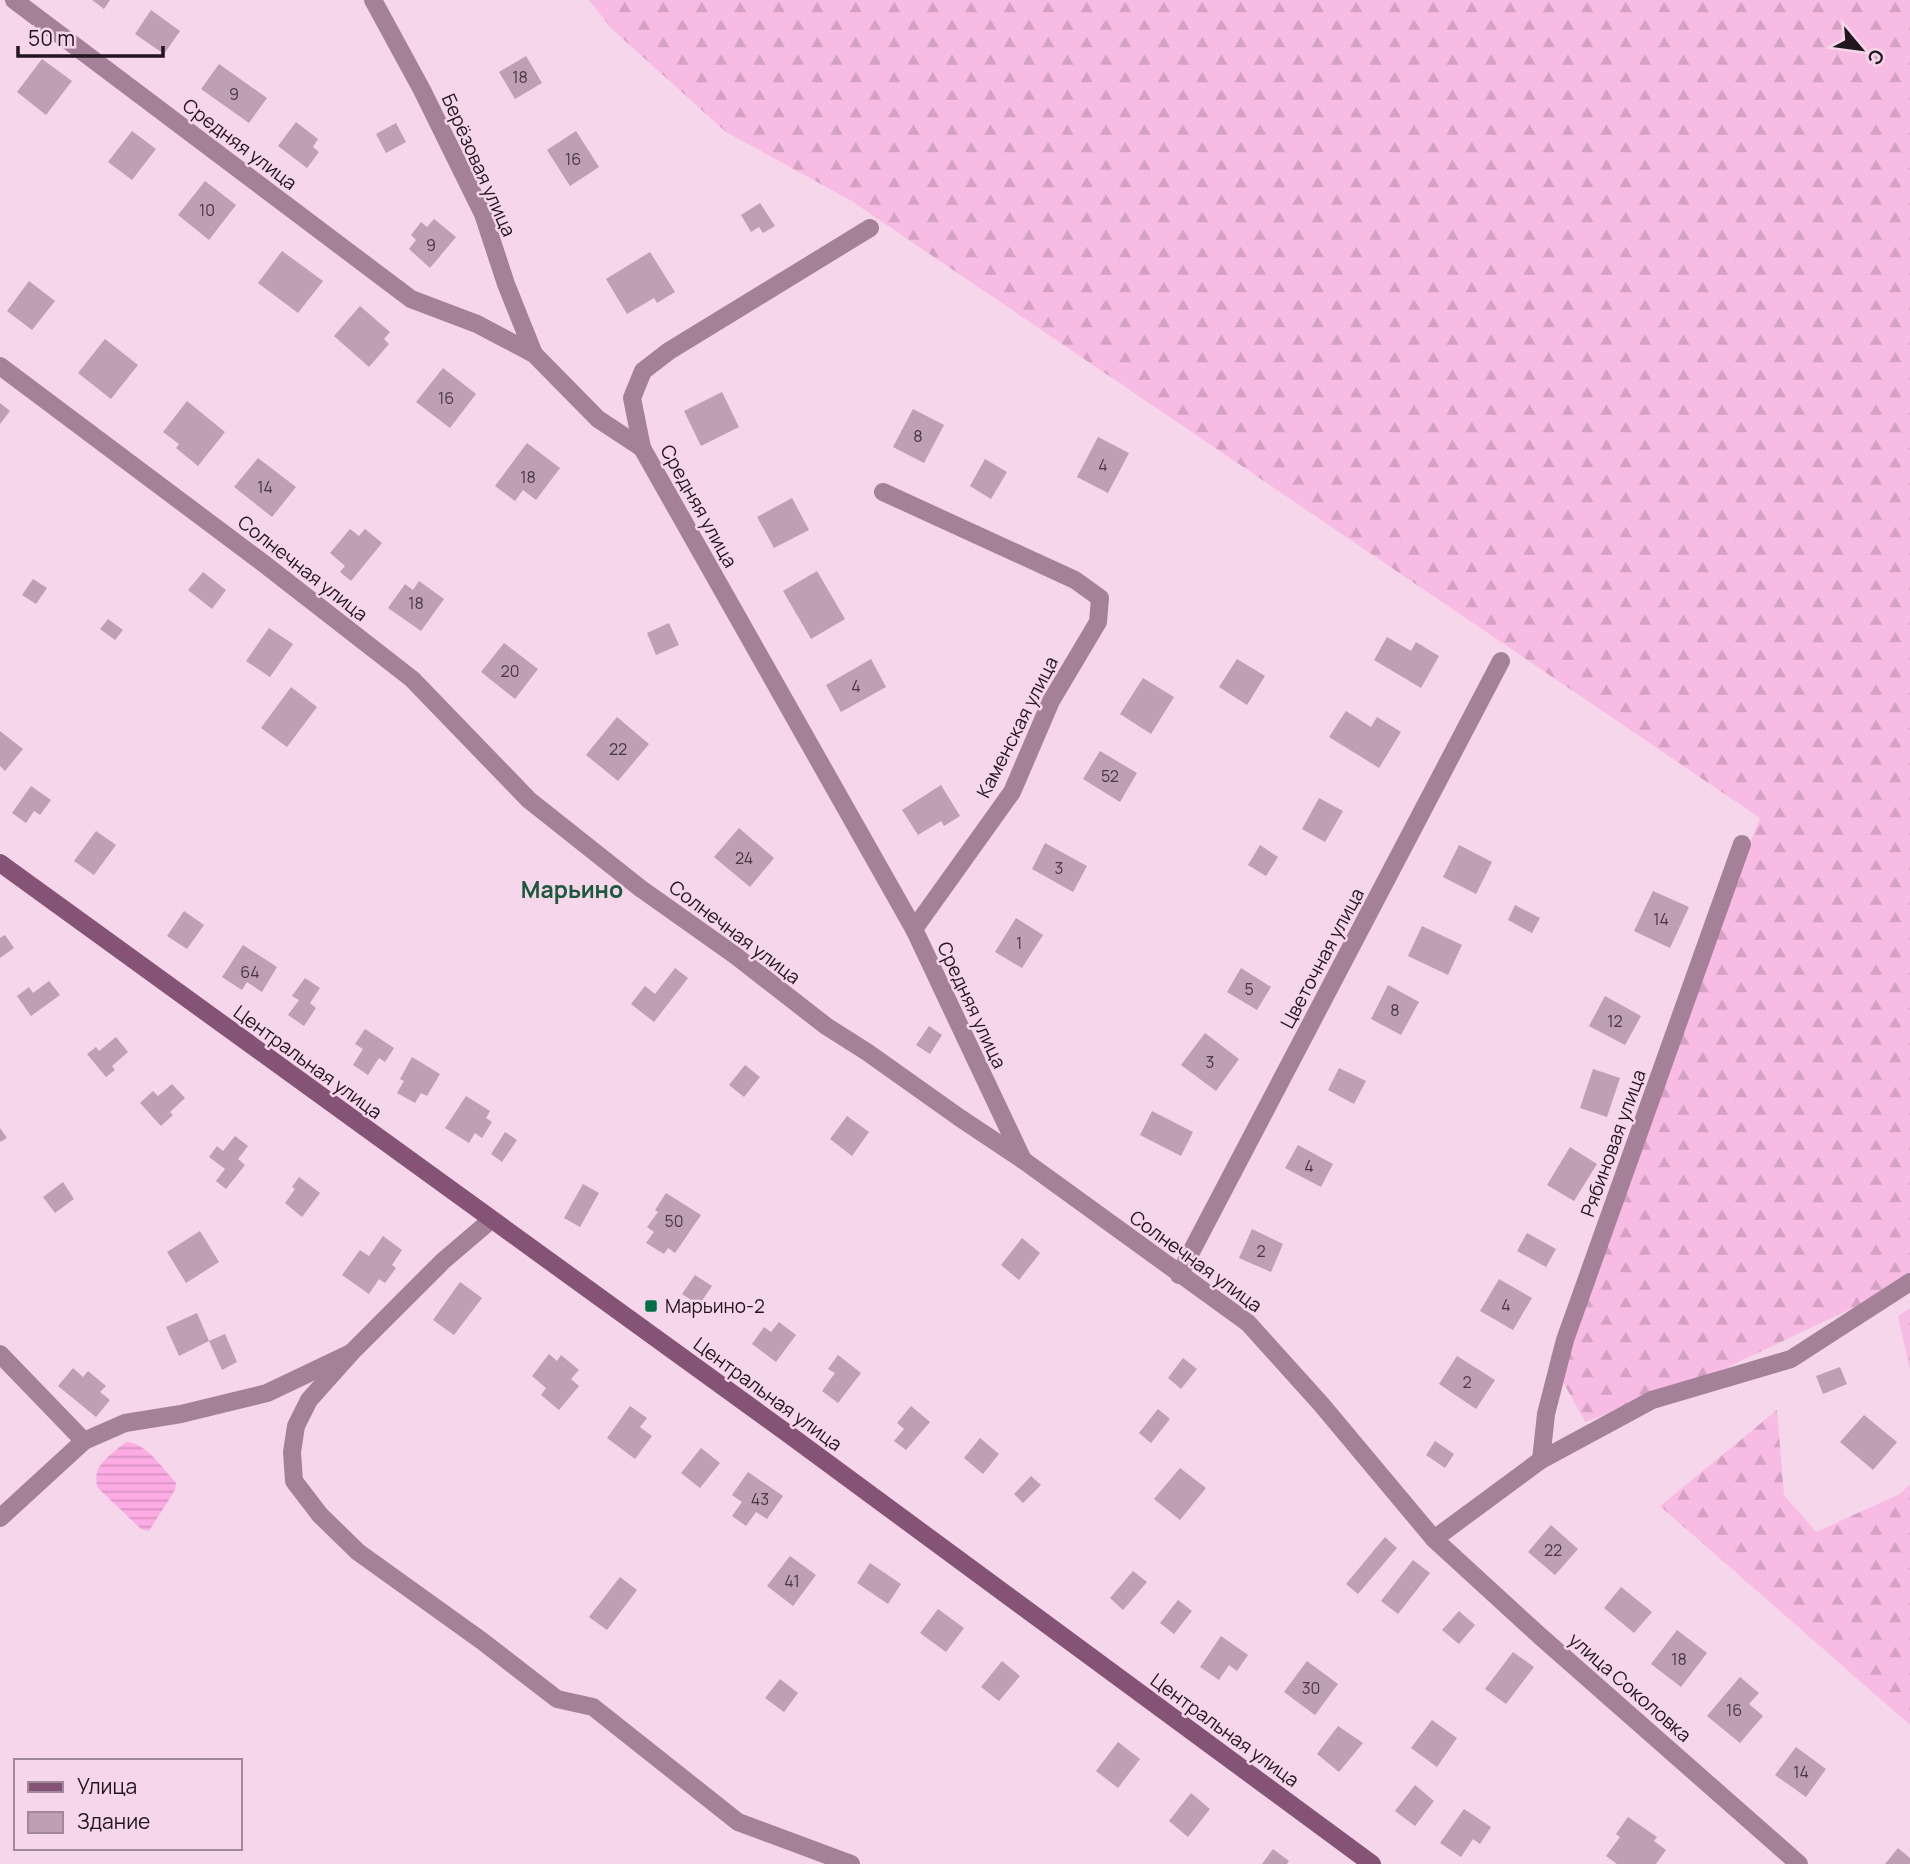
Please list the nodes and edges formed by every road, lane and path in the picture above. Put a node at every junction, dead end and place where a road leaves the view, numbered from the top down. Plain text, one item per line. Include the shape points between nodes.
1 (14, 0) edge
2 (373, 0) edge
3 (870, 228) dead end
4 (534, 354) junction
5 (0, 366) edge
6 (642, 447) junction
7 (883, 492) dead end
8 (1501, 661) dead end
9 (1742, 844) dead end
10 (0, 863) edge
11 (914, 929) junction
12 (1023, 1160) junction
13 (491, 1220) junction
14 (1179, 1275) junction
15 (1910, 1282) edge
16 (351, 1353) junction
17 (0, 1354) edge
18 (84, 1441) junction
19 (1541, 1460) junction
20 (0, 1518) edge
21 (1434, 1539) junction
22 (851, 1864) edge
23 (1372, 1864) edge
24 (1800, 1864) edge

1 - 4 street, Средняя улица via 411,299 477,324
2 - 4 street, Берёзовая улица via 483,214
3 - 6 street via 643,371 632,398
4 - 6 street, Средняя улица via 598,419
5 - 12 street, Солнечная улица via 412,679 529,800 640,888 826,1026
6 - 11 street, Средняя улица
7 - 11 street, Каменская улица via 1075,580 1100,598 1098,622 1051,701 1012,792
8 - 14 street, Цветочная улица
9 - 19 street, Рябиновая улица via 1564,1340 1546,1414
10 - 13 main road, Центральная улица
11 - 12 street, Средняя улица
12 - 14 street, Солнечная улица
13 - 16 street
13 - 23 main road, Центральная улица
14 - 21 street, Солнечная улица via 1248,1323
15 - 19 street via 1791,1359 1652,1400
16 - 18 street via 267,1393 125,1423
16 - 22 street via 309,1399 296,1426 294,1481 320,1515 358,1552 556,1699 593,1707 738,1822
17 - 18 street
18 - 20 street
19 - 21 street
21 - 24 street, улица Соколовка

